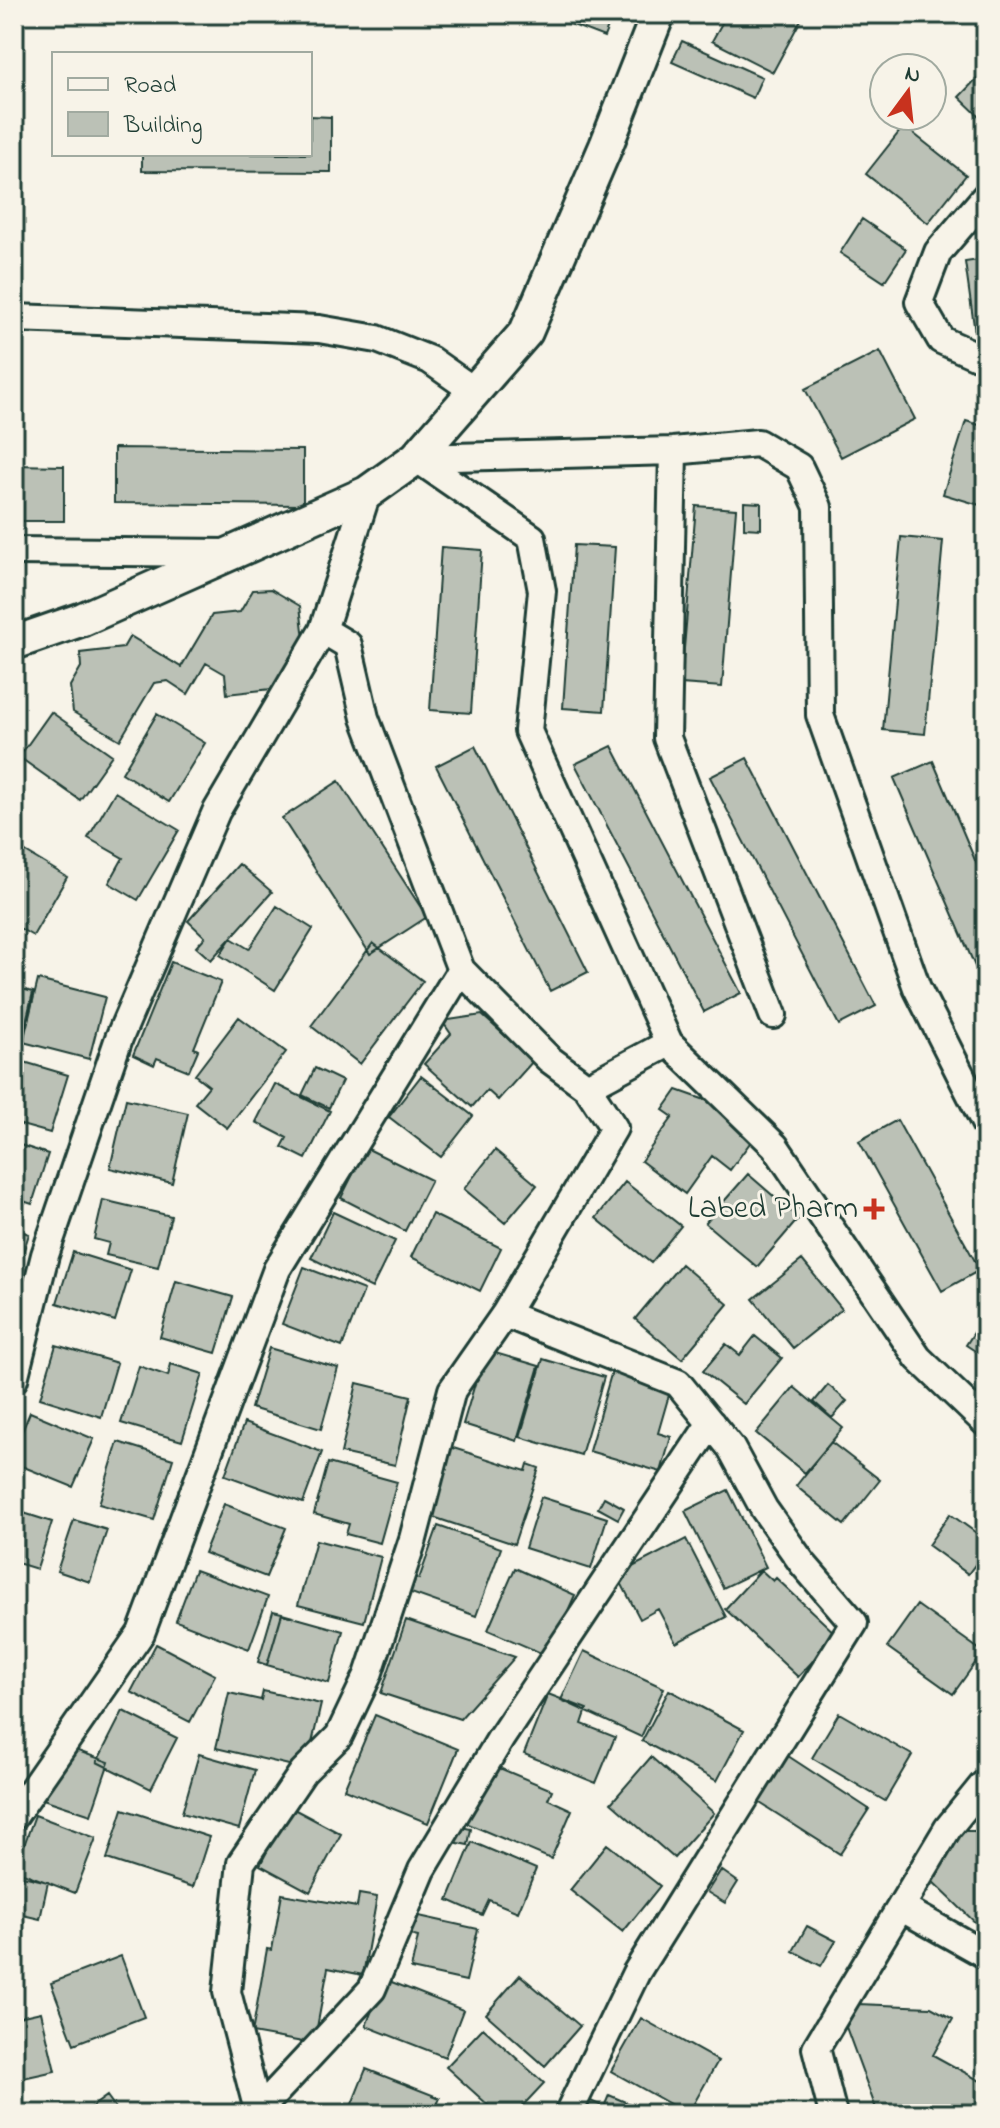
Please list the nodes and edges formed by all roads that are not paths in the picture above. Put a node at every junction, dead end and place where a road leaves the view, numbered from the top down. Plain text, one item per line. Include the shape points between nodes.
1 (658, 14) edge
2 (986, 196) edge
3 (14, 318) edge
4 (986, 360) edge
5 (474, 391) junction
6 (673, 451) junction
7 (416, 458) junction
8 (367, 493) junction
9 (14, 551) edge
10 (232, 553) junction
11 (323, 630) junction
12 (14, 643) edge
13 (461, 970) junction
14 (773, 1015) dead end
15 (669, 1043) junction
16 (587, 1087) junction
17 (986, 1125) edge
18 (505, 1314) junction
19 (14, 1379) edge
20 (711, 1423) junction
21 (986, 1423) edge
22 (986, 1786) edge
23 (14, 1816) edge
24 (902, 1908) junction
25 (986, 1955) edge
26 (259, 2112) edge
27 (568, 2114) edge
28 (833, 2114) edge

1 - 5 street via 526,332
2 - 4 street via 938,252 919,302 941,340
3 - 5 street via 319,329 377,339 430,360
5 - 7 street
6 - 7 street
6 - 14 street via 667,738
6 - 17 street via 758,443 799,467 818,507 820,715 917,988
7 - 8 street
7 - 15 street via 532,538 542,591 528,731
8 - 10 street
8 - 11 street
9 - 10 street
10 - 12 street via 83,619
11 - 13 street via 348,645 365,718
11 - 19 street via 216,812 119,1038 45,1255
13 - 16 street via 549,1059
13 - 23 street via 277,1269 141,1633
15 - 16 street
15 - 21 street via 775,1146 918,1358
16 - 18 street via 614,1128
18 - 20 street via 678,1383
18 - 26 street via 452,1390 413,1539 368,1675 339,1736 303,1772 241,1863 227,1992
20 - 26 street via 493,1751 422,1870 372,1989
20 - 27 street via 803,1564 854,1623 636,1973
22 - 24 street via 948,1828
24 - 25 street
24 - 28 street via 816,2048

